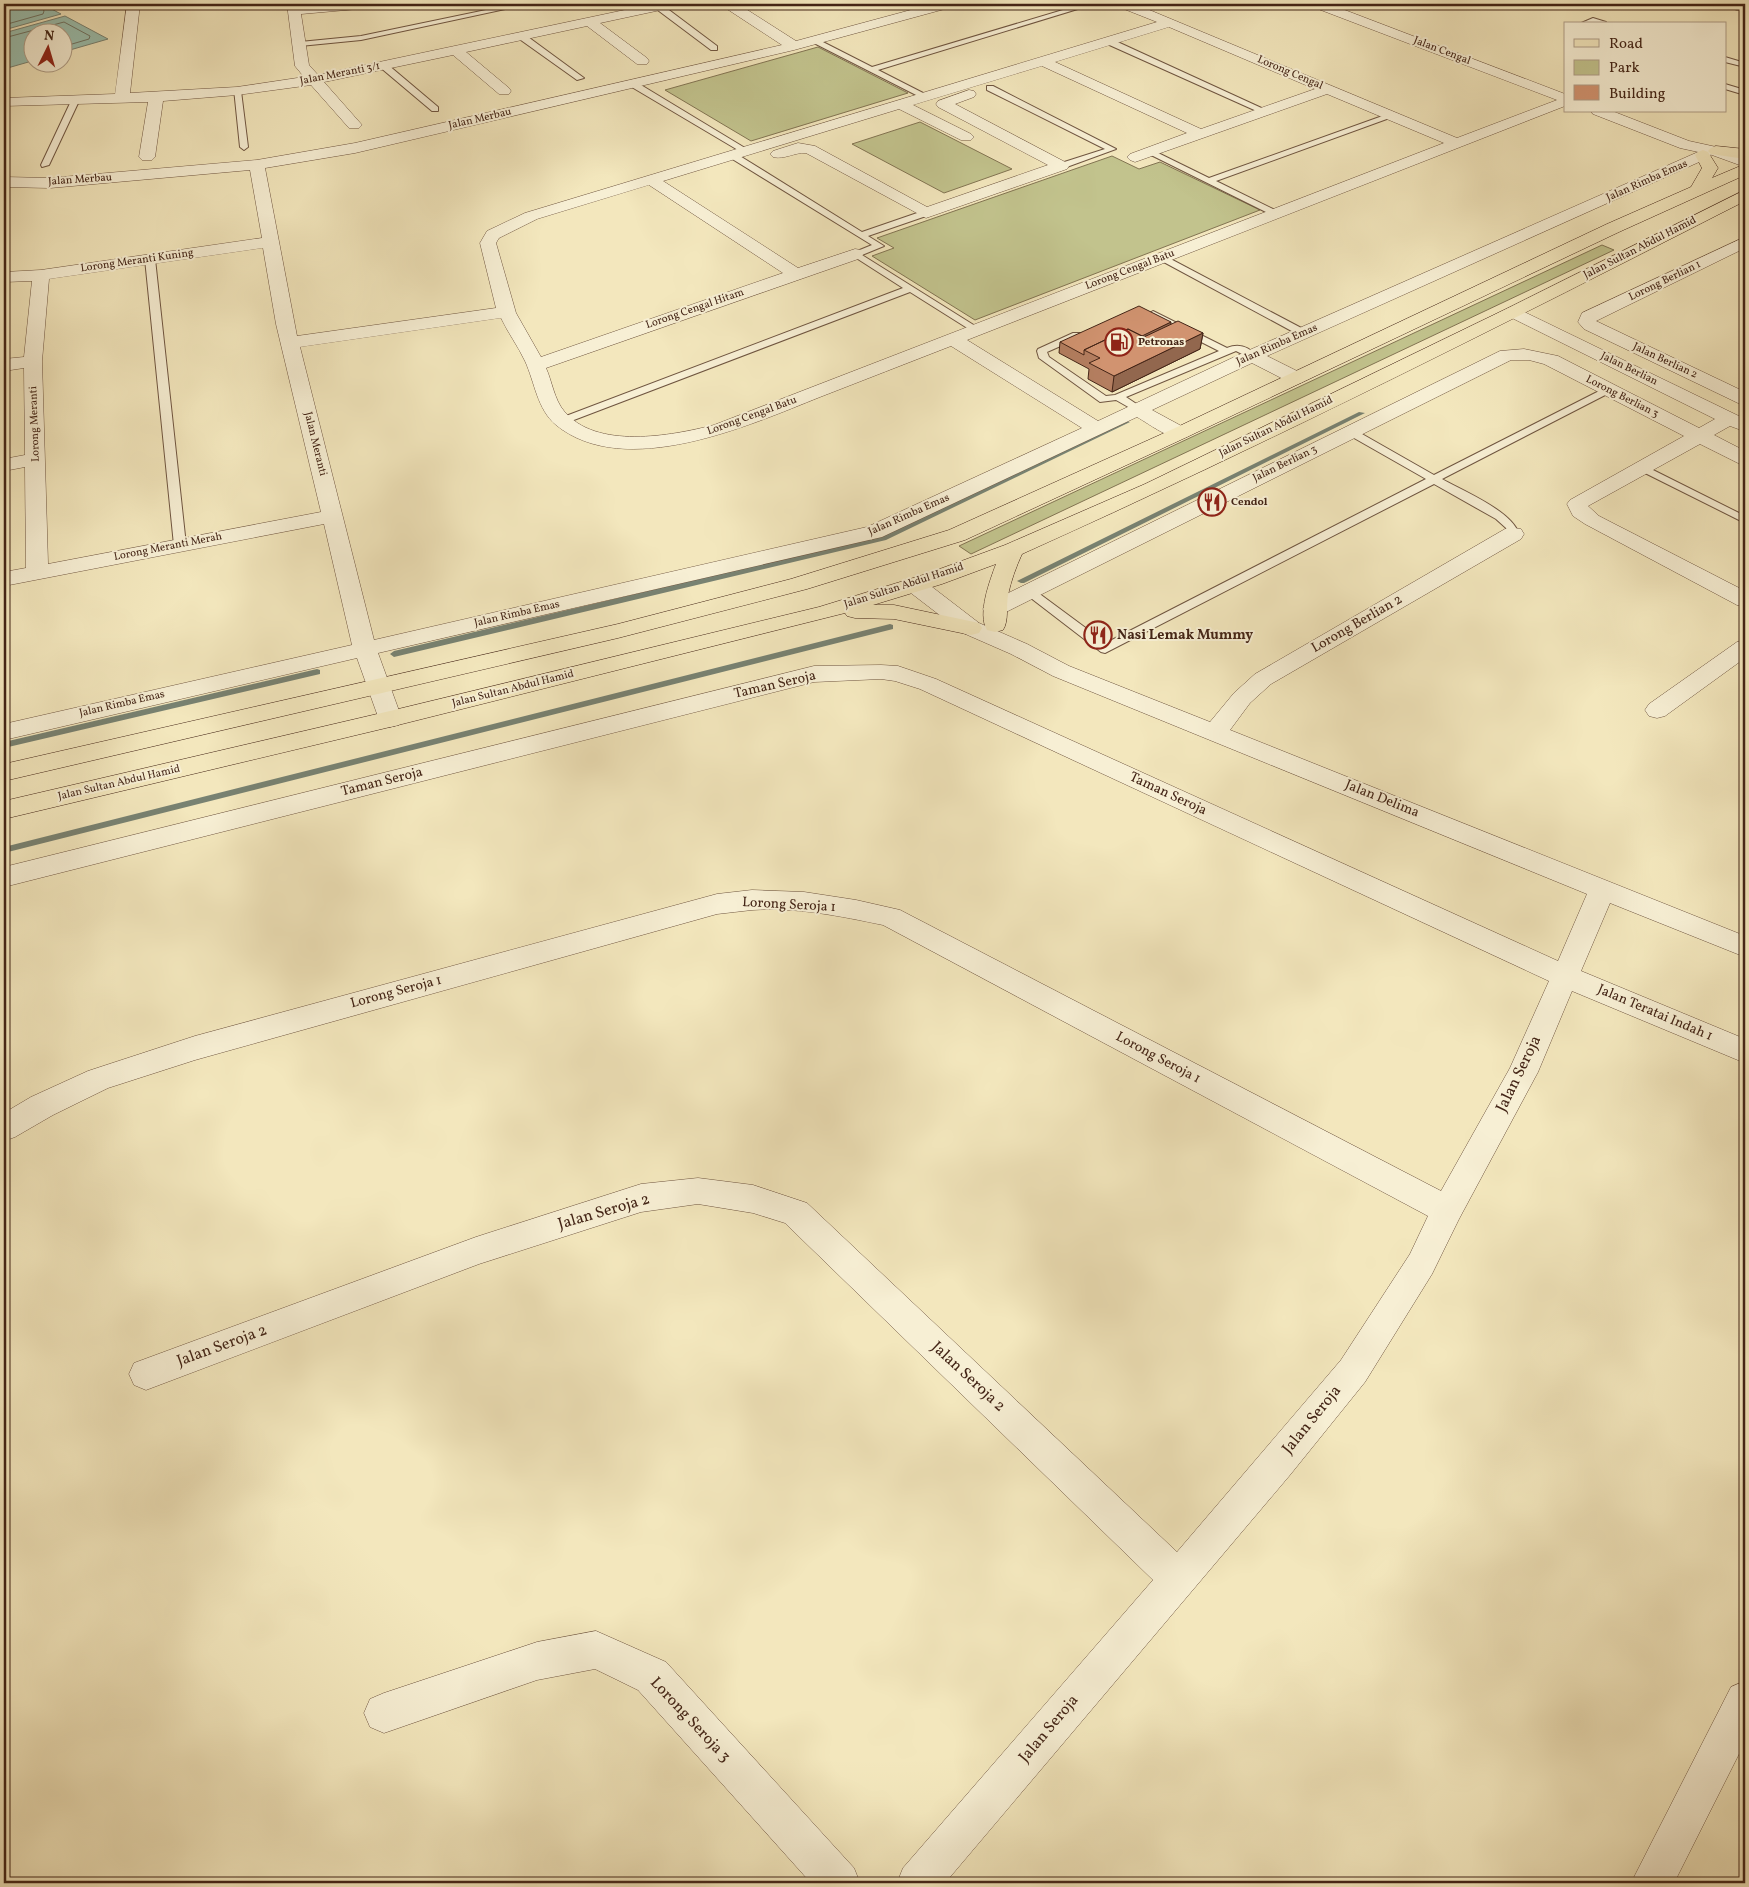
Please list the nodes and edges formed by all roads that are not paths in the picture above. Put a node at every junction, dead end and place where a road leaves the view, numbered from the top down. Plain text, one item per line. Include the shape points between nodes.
1 (133, 4) edge
2 (369, 4) edge
3 (524, 4) edge
4 (730, 4) edge
5 (947, 4) edge
6 (1090, 4) edge
7 (1124, 4) edge
8 (1318, 4) edge
9 (1728, 4) edge
10 (664, 5) edge
11 (927, 6) edge
12 (293, 7) edge
13 (1745, 8) edge
14 (589, 21) junction
15 (1169, 23) junction
16 (521, 36) junction
17 (814, 40) junction
18 (1108, 41) junction
19 (300, 44) junction
20 (794, 46) junction
21 (714, 48) dead end
22 (456, 50) junction
23 (1726, 59) edge
24 (642, 61) dead end
25 (1042, 61) junction
26 (1745, 65) edge
27 (384, 66) junction
28 (871, 70) junction
29 (580, 78) dead end
30 (315, 80) junction
31 (976, 81) junction
32 (633, 84) junction
33 (1726, 86) edge
34 (990, 88) junction
35 (1328, 89) junction
36 (237, 91) junction
37 (504, 91) dead end
38 (1745, 93) edge
39 (156, 97) junction
40 (924, 97) junction
41 (122, 98) junction
42 (1564, 100) edge
43 (1564, 100) edge
44 (75, 101) junction
45 (4, 102) edge
46 (900, 104) junction
47 (435, 109) dead end
48 (1264, 112) junction
49 (1601, 112) edge
50 (1391, 116) junction
51 (354, 126) dead end
52 (814, 131) junction
53 (1201, 134) junction
54 (831, 141) dead end
55 (979, 143) dead end
56 (1457, 143) junction
57 (244, 147) dead end
58 (1709, 153) junction
59 (1142, 154) joint
60 (1745, 154) edge
61 (147, 156) dead end
62 (742, 157) junction
63 (1022, 164) dead end
64 (45, 165) dead end
65 (256, 165) junction
66 (1061, 166) junction
67 (1745, 168) edge
68 (1040, 173) junction
69 (651, 180) junction
70 (4, 182) edge
71 (1209, 182) junction
72 (1697, 190) junction
73 (1745, 196) edge
74 (929, 197) dead end
75 (945, 206) junction
76 (926, 213) junction
77 (1276, 214) junction
78 (861, 235) junction
79 (270, 242) junction
80 (1745, 242) edge
81 (855, 254) junction
82 (1162, 258) junction
83 (150, 259) junction
84 (796, 274) junction
85 (41, 275) junction
86 (4, 277) edge
87 (910, 289) junction
88 (1141, 311) edge
89 (507, 312) junction
90 (1514, 312) junction
91 (1586, 322) joint
92 (975, 329) junction
93 (1090, 330) edge
94 (1303, 333) junction
95 (951, 338) junction
96 (290, 343) junction
97 (1226, 351) junction
98 (1252, 356) junction
99 (1495, 360) joint
100 (33, 361) junction
101 (4, 365) edge
102 (536, 365) junction
103 (1296, 378) junction
104 (1607, 390) junction
105 (1118, 397) junction
106 (1745, 399) edge
107 (1137, 409) junction
108 (562, 421) junction
109 (1737, 423) edge
110 (1096, 428) junction
111 (1351, 432) junction
112 (1180, 433) junction
113 (1699, 437) junction
114 (36, 459) junction
115 (1745, 459) edge
116 (4, 465) edge
117 (1643, 468) junction
118 (1435, 479) junction
119 (332, 516) junction
120 (1745, 520) edge
121 (1513, 534) joint
122 (957, 535) junction
123 (180, 545) junction
124 (1013, 550) junction
125 (37, 573) junction
126 (4, 579) edge
127 (922, 580) junction
128 (799, 584) junction
129 (1029, 592) junction
130 (1745, 600) edge
131 (825, 612) junction
132 (994, 617) junction
133 (971, 628) junction
134 (1745, 647) edge
135 (365, 649) junction
136 (1020, 649) junction
137 (377, 687) junction
138 (1657, 710) dead end
139 (390, 719) junction
140 (4, 732) edge
141 (1216, 732) junction
142 (4, 773) edge
143 (4, 810) edge
144 (4, 877) edge
145 (1603, 889) junction
146 (1745, 947) edge
147 (1564, 976) junction
148 (1745, 1051) edge
149 (4, 1128) edge
150 (1447, 1210) junction
151 (146, 1374) dead end
152 (1177, 1578) junction
153 (1745, 1701) edge
154 (384, 1713) dead end
155 (839, 1883) edge
156 (918, 1883) edge
157 (1652, 1883) edge

1 - 41 street
2 - 12 street
3 - 19 lane via 360,38
4 - 20 street
5 - 11 street, Jalan Merbau
6 - 28 lane
7 - 15 street, Lorong Cengal
8 - 42 street, Jalan Cengal
9 - 13 street
10 - 14 street, Jalan Meranti 3/1
10 - 21 lane
11 - 17 street, Jalan Merbau
12 - 19 street
14 - 16 street, Jalan Meranti 3/1
14 - 24 street
15 - 18 street, Lorong Cengal Batu
15 - 35 street, Lorong Cengal
16 - 22 street, Jalan Meranti 3/1
16 - 29 lane
17 - 20 street, Jalan Merbau
17 - 28 lane
18 - 25 street, Lorong Cengal Batu
18 - 48 lane
19 - 30 street via 302,66
20 - 32 street, Jalan Merbau
22 - 27 street, Jalan Meranti 3/1
22 - 37 street
23 - 26 lane
25 - 31 street, Lorong Cengal Batu
25 - 53 street
27 - 30 street, Jalan Meranti 3/1
27 - 47 lane
28 - 40 lane
30 - 36 street, Jalan Meranti 3/1
30 - 51 street
31 - 34 street
31 - 40 street, Lorong Cengal Batu
32 - 62 lane
32 - 65 street, Jalan Merbau via 355,148
33 - 38 lane
34 - 66 street via 943,104
34 - 66 lane via 1112,149
35 - 48 street
35 - 50 street, Lorong Cengal
36 - 39 street, Jalan Meranti 3/1
36 - 57 lane
39 - 41 street, Jalan Meranti 3/1
39 - 61 street
40 - 46 street, Lorong Cengal Batu
41 - 44 street, Jalan Meranti 3/1
43 - 56 street, Lorong Cengal Batu
44 - 45 street, Jalan Meranti 3/1
44 - 64 lane
46 - 52 street, Lorong Cengal Batu
46 - 55 street
48 - 53 street
49 - 58 street
50 - 56 street, Lorong Cengal
50 - 71 lane
52 - 54 street
52 - 62 street, Lorong Cengal Batu
53 - 59 street
56 - 77 street, Lorong Cengal Batu
58 - 60 main road
58 - 67 street
58 - 72 main road via 1710,168
58 - 94 street, Jalan Rimba Emas
59 - 71 lane
62 - 69 street, Lorong Cengal Batu
62 - 76 street via 810,149
62 - 78 lane
63 - 68 street
65 - 70 street, Jalan Merbau via 50,183
65 - 79 street, Jalan Meranti
66 - 68 street
67 - 72 main road, Jalan Sultan Abdul Hamid
68 - 75 street
69 - 84 street
69 - 89 street, Lorong Cengal Batu via 530,216 493,235 488,243
71 - 77 lane
72 - 103 main road, Jalan Sultan Abdul Hamid
73 - 90 main road, Jalan Sultan Abdul Hamid
74 - 75 street
75 - 76 street
76 - 78 lane
77 - 82 street, Lorong Cengal Batu
78 - 81 lane via 878,246
79 - 83 street, Lorong Meranti Kuning
79 - 96 street, Jalan Meranti
80 - 91 street, Lorong Berlian 1 via 1588,317
81 - 84 street, Lorong Cengal Hitam
81 - 87 lane
82 - 92 street, Lorong Cengal Batu
82 - 94 lane
83 - 85 street, Lorong Meranti Kuning
83 - 123 lane
84 - 102 street, Lorong Cengal Hitam
85 - 86 street, Lorong Meranti Kuning
85 - 100 street, Lorong Meranti
87 - 92 lane
87 - 108 lane
88 - 97 lane via 1150,312
89 - 96 street
89 - 102 street, Lorong Cengal Batu
90 - 109 street, Jalan Berlian
90 - 124 main road, Jalan Sultan Abdul Hamid via 1152,488
91 - 106 street, Jalan Berlian 2
92 - 95 street, Lorong Cengal Batu
93 - 105 lane via 1047,348 1042,354 1104,400
94 - 98 street, Jalan Rimba Emas
95 - 108 street, Lorong Cengal Batu via 722,429 685,439 646,443 611,440 585,434
95 - 110 street
96 - 119 street, Jalan Meranti
97 - 98 lane via 1237,348
97 - 105 lane
98 - 103 street
98 - 107 street, Jalan Rimba Emas
99 - 104 street, Lorong Berlian 3 via 1520,354 1536,355
99 - 111 street, Jalan Berlian 3
100 - 101 street
100 - 114 street, Lorong Meranti
102 - 108 street, Lorong Cengal Batu via 547,400
103 - 112 main road, Jalan Sultan Abdul Hamid
104 - 113 street, Lorong Berlian 3
104 - 118 lane
105 - 107 lane
107 - 110 street, Jalan Rimba Emas
107 - 112 street
109 - 113 street
110 - 135 street, Jalan Rimba Emas via 874,532
111 - 118 lane
111 - 129 street, Jalan Berlian 3
112 - 122 main road, Jalan Sultan Abdul Hamid
113 - 115 street, Lorong Berlian 3
113 - 117 street
114 - 116 street
114 - 125 street, Lorong Meranti
117 - 120 lane
117 - 130 street via 1577,504 1580,512
118 - 121 lane via 1500,518 1511,527
118 - 129 lane via 1105,649
119 - 123 street, Lorong Meranti Merah
119 - 135 street, Jalan Meranti
121 - 141 street, Lorong Berlian 2 via 1263,679 1242,698
122 - 127 main road
122 - 128 main road, Jalan Sultan Abdul Hamid
123 - 125 street, Lorong Meranti Merah
124 - 127 main road, Jalan Sultan Abdul Hamid
124 - 132 main road via 995,595
125 - 126 street, Lorong Meranti Merah
127 - 128 main road via 872,578 826,587
127 - 131 main road, Jalan Sultan Abdul Hamid
127 - 132 street, Jalan Delima
127 - 133 street, Jalan Delima
128 - 137 main road, Jalan Sultan Abdul Hamid via 618,631
129 - 132 street, Jalan Berlian 3
131 - 133 main road via 894,612
131 - 139 main road, Jalan Sultan Abdul Hamid
132 - 136 street, Jalan Delima
133 - 136 street, Jalan Delima
134 - 138 street
135 - 137 street, Jalan Meranti
135 - 140 street, Jalan Rimba Emas
136 - 141 street, Jalan Delima via 1061,671
137 - 139 street, Jalan Meranti
137 - 142 main road, Jalan Sultan Abdul Hamid
139 - 143 main road, Jalan Sultan Abdul Hamid
141 - 145 street, Jalan Delima
144 - 147 street, Taman Seroja via 814,674 881,672 928,684
145 - 146 street, Jalan Delima
145 - 147 street, Jalan Seroja
147 - 148 street, Jalan Teratai Indah 1
147 - 150 street, Jalan Seroja via 1523,1072
149 - 150 street, Lorong Seroja 1 via 98,1079 194,1048 717,904 762,900 851,908 890,916
150 - 152 street, Jalan Seroja via 1421,1264 1353,1371
151 - 152 street, Jalan Seroja 2 via 476,1252 642,1198 698,1191 753,1199 796,1213
152 - 156 street, Jalan Seroja
153 - 157 street
154 - 155 street, Lorong Seroja 3 via 536,1661 596,1650 652,1676

